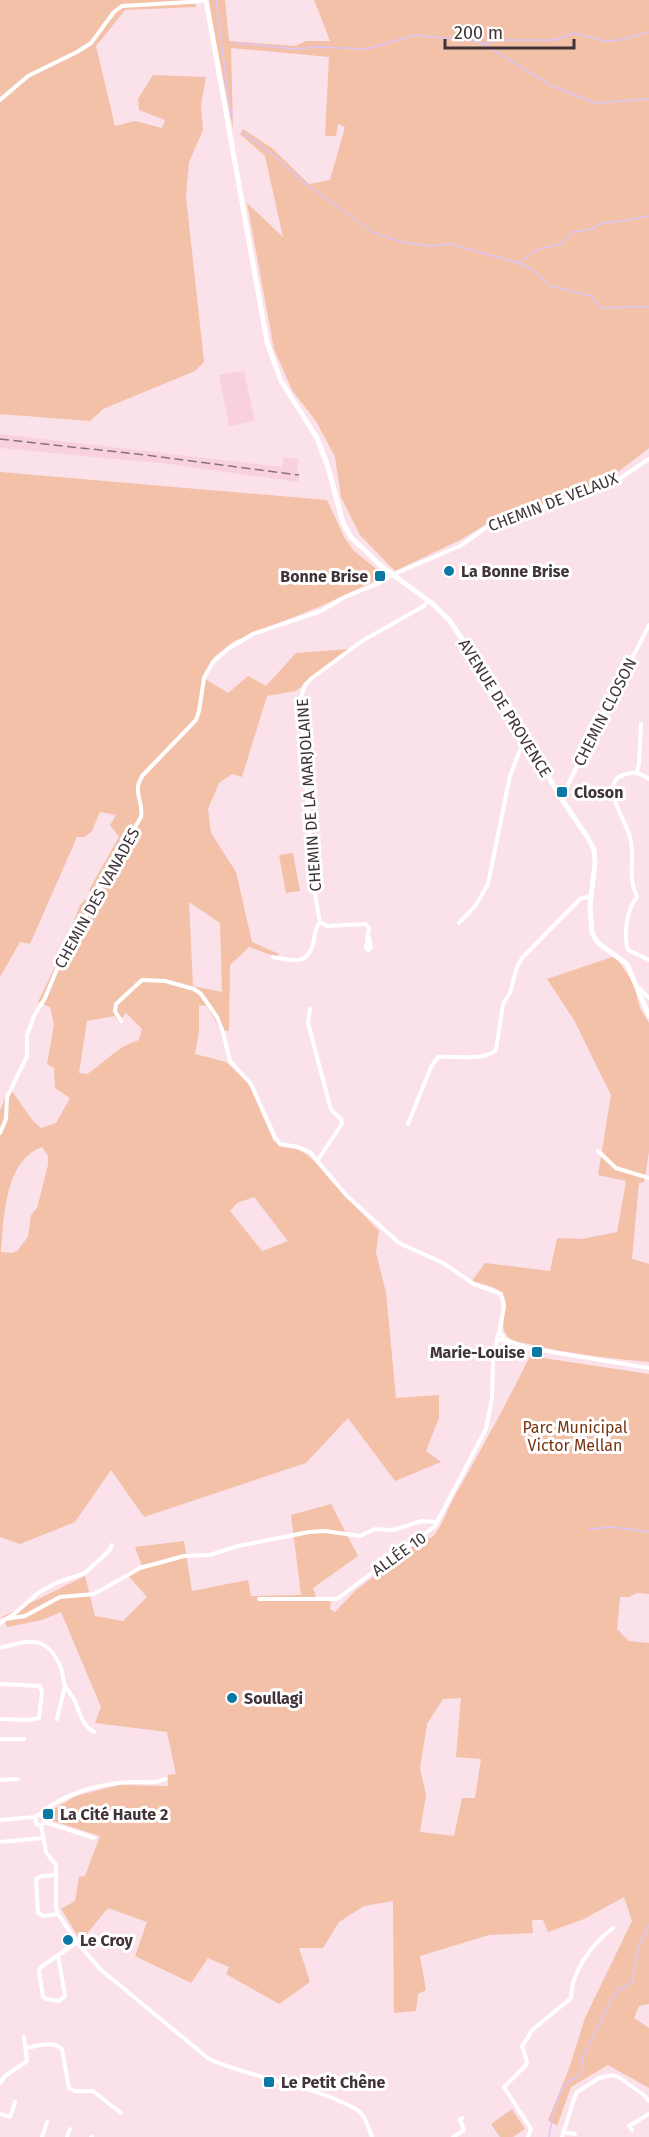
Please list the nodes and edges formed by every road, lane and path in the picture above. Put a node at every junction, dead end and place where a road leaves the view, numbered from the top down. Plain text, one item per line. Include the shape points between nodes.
1 (206, 1) edge
2 (0, 100) edge
3 (649, 459) edge
4 (392, 576) junction
5 (428, 601) junction
6 (649, 626) edge
7 (641, 724) dead end
8 (525, 737) junction
9 (637, 772) junction
10 (649, 779) edge
11 (561, 798) junction
12 (592, 896) junction
13 (320, 922) junction
14 (459, 922) dead end
15 (367, 936) dead end
16 (273, 957) dead end
17 (649, 960) edge
18 (647, 1002) edge
19 (310, 1009) dead end
20 (649, 1016) edge
21 (121, 1021) dead end
22 (408, 1125) dead end
23 (0, 1133) edge
24 (598, 1151) dead end
25 (317, 1161) junction
26 (649, 1178) edge
27 (500, 1338) junction
28 (649, 1368) edge
29 (437, 1521) junction
30 (112, 1545) dead end
31 (259, 1599) dead end
32 (5, 1619) junction
33 (0, 1623) edge
34 (0, 1648) edge
35 (0, 1684) edge
36 (65, 1686) junction
37 (0, 1719) edge
38 (57, 1719) dead end
39 (94, 1732) dead end
40 (0, 1739) edge
41 (24, 1739) dead end
42 (18, 1779) dead end
43 (165, 1779) dead end
44 (0, 1780) edge
45 (40, 1814) junction
46 (35, 1817) junction
47 (0, 1820) edge
48 (43, 1824) junction
49 (44, 1838) junction
50 (94, 1838) dead end
51 (0, 1842) edge
52 (57, 1875) junction
53 (58, 1914) junction
54 (613, 1928) dead end
55 (77, 1942) junction
56 (58, 1955) junction
57 (24, 2037) dead end
58 (26, 2048) junction
59 (0, 2083) edge
60 (649, 2101) edge
61 (15, 2102) dead end
62 (121, 2113) dead end
63 (0, 2114) edge
64 (649, 2114) edge
65 (462, 2118) dead end
66 (47, 2122) dead end
67 (70, 2129) dead end
68 (632, 2130) dead end
69 (575, 2134) dead end
70 (563, 2135) edge
71 (42, 2137) edge
72 (67, 2137) edge
73 (372, 2137) edge
74 (453, 2137) edge
75 (528, 2137) edge

1 - 2 street via 122,6 91,43 28,76
1 - 4 street, AVENUE DE PROVENCE via 273,364 317,438 347,530
3 - 4 street, CHEMIN DE VELAUX via 619,479 491,524 460,546
4 - 5 street, AVENUE DE PROVENCE
4 - 23 street, CHEMIN DES VANADES via 321,611 253,634 213,662 204,678 196,720 138,783 141,817 96,894 34,1016 27,1035 27,1056 7,1097 6,1119
5 - 8 street, AVENUE DE PROVENCE via 450,621
5 - 13 street, CHEMIN DE LA MARJOLAINE via 362,641 312,678 302,691 309,828
6 - 11 street, CHEMIN CLOSON
7 - 9 street
8 - 11 street, AVENUE DE PROVENCE
8 - 14 street via 510,776 488,884 476,905
9 - 10 street
9 - 17 street via 621,775 613,790 631,840 631,880 637,897 631,904 625,942 628,950
11 - 12 street, AVENUE DE PROVENCE via 594,850
12 - 18 street, AVENUE DE PROVENCE via 592,933 598,943 627,964
12 - 22 street via 580,899 522,958 503,1004 496,1050 471,1058 435,1060
13 - 15 street via 327,926 366,924
13 - 16 street via 306,958
18 - 20 street, AVENUE DE PROVENCE
19 - 25 street via 308,1023 322,1078 332,1111 342,1124
21 - 25 street via 116,1004 142,980 165,981 199,992 217,1017 230,1061 251,1084 274,1137 280,1144 310,1152
24 - 26 street via 616,1168
25 - 27 street, ALLÉE 10 via 393,1239 443,1263 474,1284 501,1294 504,1303
27 - 28 street via 528,1348
27 - 29 street, ALLÉE 10 via 493,1360 486,1429
29 - 31 street, ALLÉE 10 via 431,1530 336,1599
29 - 32 street via 422,1521 393,1530 375,1529 360,1536 326,1531 303,1533 210,1555 184,1556 140,1568 94,1594 60,1597 25,1616
30 - 32 street via 85,1573 38,1593
32 - 33 street
34 - 36 street via 29,1640 45,1645 56,1657
35 - 37 street via 40,1686 42,1692 39,1718
36 - 38 street
36 - 39 street via 87,1728
40 - 41 street
42 - 44 street
43 - 45 street via 158,1783 98,1786
45 - 46 street
45 - 48 street via 45,1819
46 - 47 street
46 - 48 street via 34,1822
48 - 49 street
48 - 50 street
49 - 51 street
49 - 52 street
52 - 53 street
52 - 53 street via 36,1879 38,1913
53 - 55 street
54 - 75 street via 585,1956 570,1990 572,1998 531,2031 522,2046 526,2065 504,2087 531,2129
55 - 56 street
55 - 73 street via 100,1969 209,2059 309,2089 353,2107 361,2113
56 - 56 street via 39,1971 43,1997 59,2001 65,1996
57 - 58 street
58 - 59 street via 27,2061
58 - 62 street via 60,2046 69,2088 93,2091
60 - 70 street via 620,2078 605,2075 576,2093
61 - 63 street via 10,2117
64 - 68 street via 629,2126
65 - 74 street via 464,2130
66 - 71 street
67 - 72 street
69 - 70 street

